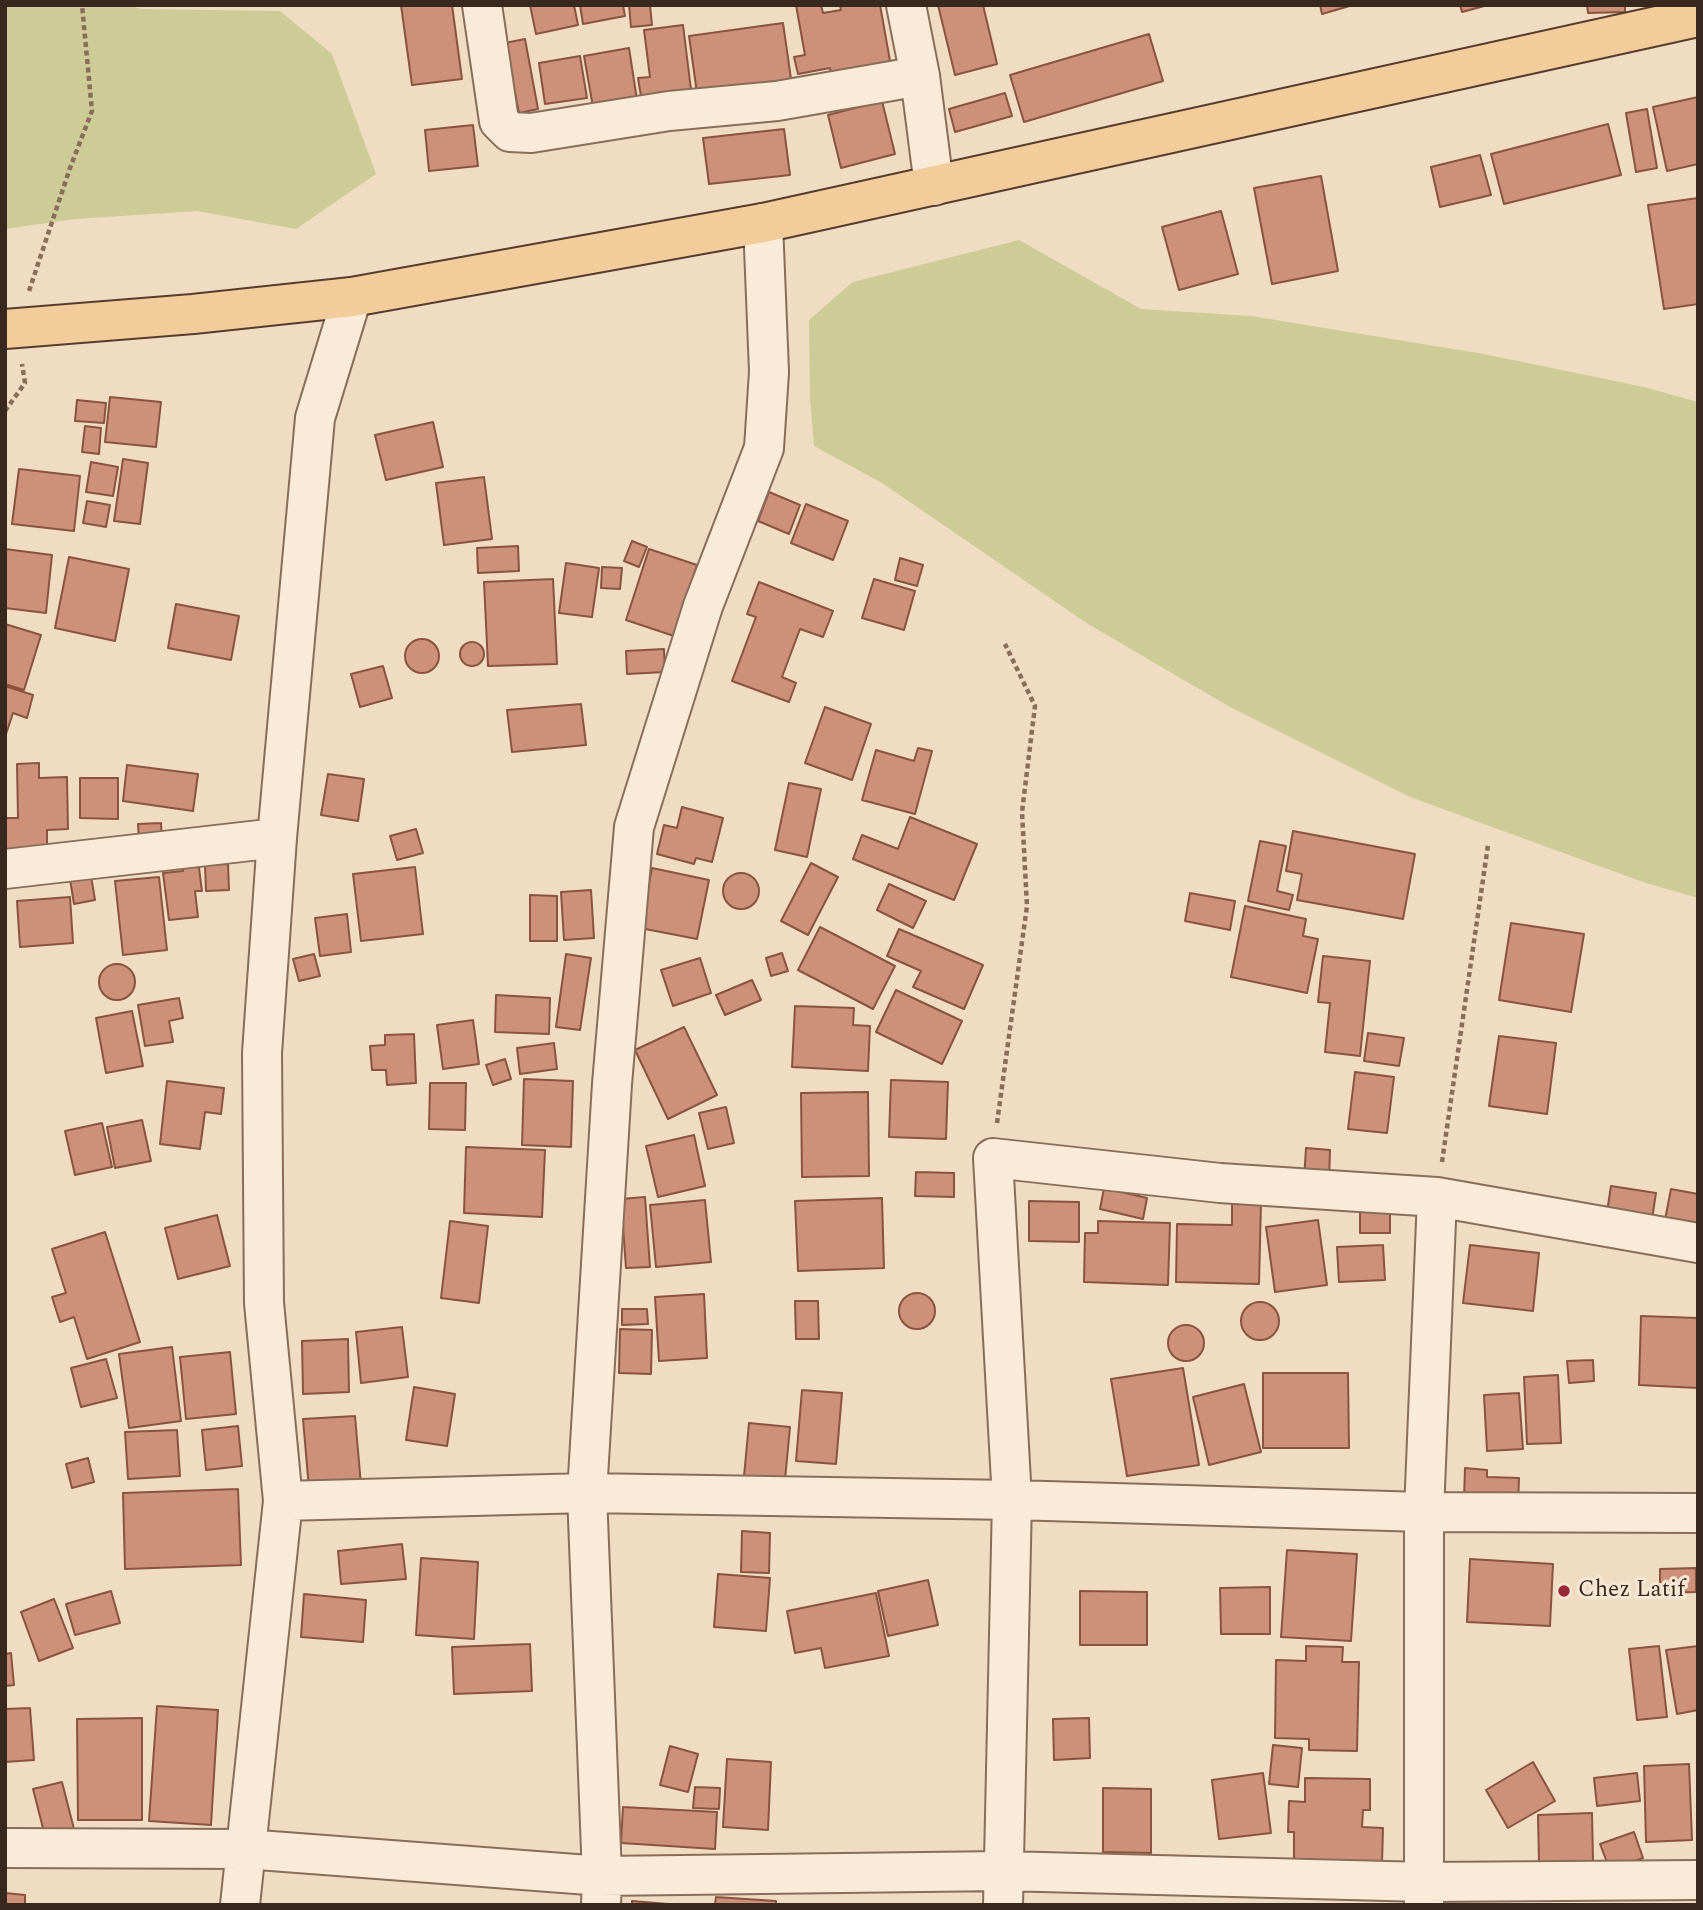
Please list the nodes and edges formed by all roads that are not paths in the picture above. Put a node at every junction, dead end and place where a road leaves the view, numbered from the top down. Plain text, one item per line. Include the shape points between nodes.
1 (482, 5) edge
2 (906, 5) edge
3 (1698, 17) edge
4 (920, 76) junction
5 (934, 186) junction
6 (763, 223) junction
7 (352, 297) junction
8 (11, 329) edge
9 (277, 838) junction
10 (5, 869) edge
11 (1437, 1197) junction
12 (1698, 1243) edge
13 (587, 1493) junction
14 (1012, 1500) junction
15 (283, 1501) junction
16 (1424, 1512) junction
17 (1698, 1513) edge
18 (5, 1848) edge
19 (245, 1849) junction
20 (1698, 1880) edge
21 (1003, 1888) edge
22 (601, 1891) edge
23 (1424, 1893) edge
24 (240, 1905) edge

1 - 4 street via 499,121 510,132 776,101
2 - 4 street
3 - 5 main road
4 - 5 street
5 - 6 main road
6 - 7 main road
6 - 13 street via 769,372 764,448 703,606 634,827 612,1084
7 - 8 main road
7 - 9 street via 315,418
9 - 10 street
9 - 15 street via 262,1109 264,1303
11 - 12 street
11 - 14 street via 1220,1183 993,1158
11 - 16 street
13 - 14 street
13 - 15 street
13 - 22 street
14 - 16 street
14 - 21 street
15 - 19 street
16 - 17 street
16 - 23 street
18 - 19 street
19 - 22 street
19 - 24 street
20 - 23 street
21 - 22 street
21 - 23 street

